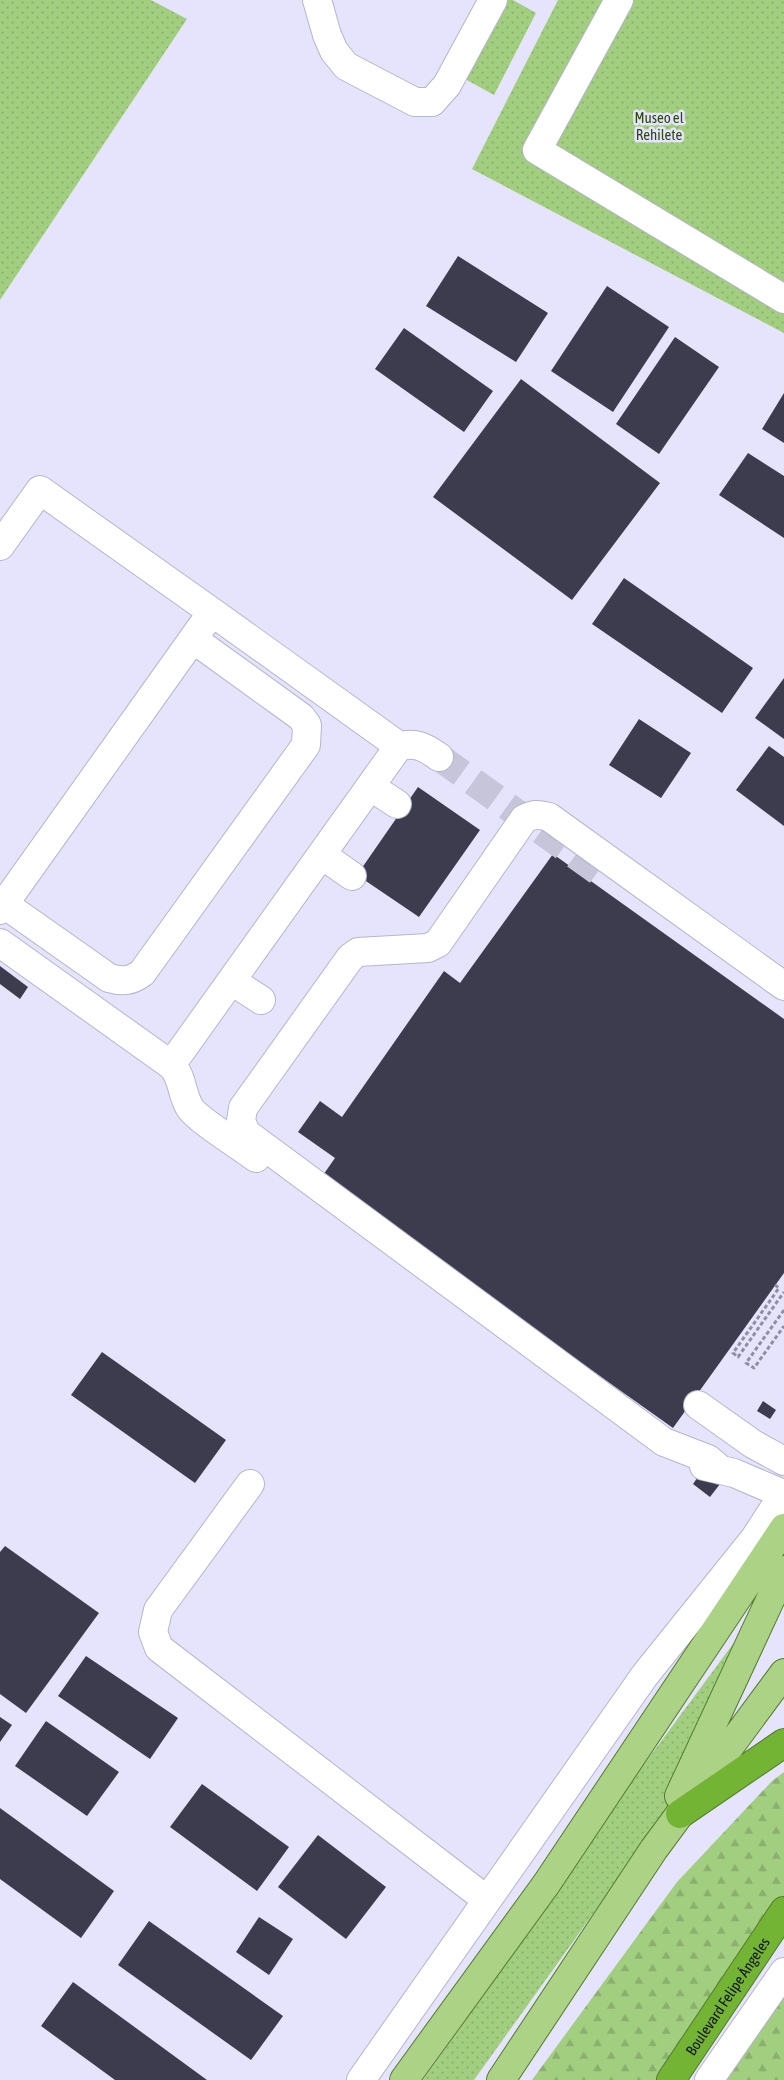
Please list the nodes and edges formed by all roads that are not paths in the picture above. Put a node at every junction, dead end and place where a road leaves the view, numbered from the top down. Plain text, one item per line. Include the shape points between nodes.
1 (317, 0) edge
2 (493, 0) edge
3 (619, 0) edge
4 (784, 299) edge
5 (0, 546) edge
6 (212, 612) junction
7 (193, 639) junction
8 (399, 746) junction
9 (439, 757) tunnel mouth
10 (371, 786) junction
11 (397, 804) dead end
12 (322, 855) junction
13 (603, 874) tunnel mouth
14 (352, 876) dead end
15 (2, 907) edge
16 (0, 943) edge
17 (232, 980) junction
18 (784, 986) edge
19 (261, 1000) dead end
20 (784, 1003) edge
21 (172, 1064) junction
22 (698, 1405) dead end
23 (784, 1462) edge
24 (721, 1470) junction
25 (250, 1484) dead end
26 (784, 1493) edge
27 (784, 1528) edge
28 (784, 1570) edge
29 (784, 1673) edge
30 (784, 1743) edge
31 (680, 1814) junction
32 (654, 1849) junction
33 (487, 1900) junction
34 (784, 1911) edge
35 (784, 1972) edge
36 (361, 2080) edge
37 (404, 2080) edge
38 (500, 2080) edge
39 (671, 2080) edge
40 (709, 2080) edge

1 - 2 street via 334,51 346,66 415,102 432,102 447,85
3 - 4 street via 537,150
5 - 6 street via 40,490
6 - 7 street
6 - 8 street
7 - 15 street
7 - 15 street via 301,717 307,725 306,745 142,973 133,980 120,982 109,978
8 - 9 street via 419,745
8 - 10 street
10 - 11 street
10 - 12 street
12 - 14 street
12 - 17 street
13 - 20 street
16 - 21 street
17 - 19 street
17 - 21 street
18 - 24 street via 549,817 530,815 524,819 438,943 428,948 358,952 350,958 243,1108 241,1121 246,1133 664,1442 708,1459
21 - 24 street via 194,1112 655,1449
22 - 23 street
24 - 26 street
25 - 33 street via 158,1610 153,1632 159,1648
26 - 33 street via 755,1538 645,1676
27 - 37 main road via 547,1883
28 - 32 main road
29 - 31 main road
30 - 31 highway
31 - 32 main road
32 - 38 main road
33 - 36 street
34 - 39 highway, Boulevard Felipe Ángeles
35 - 40 street

